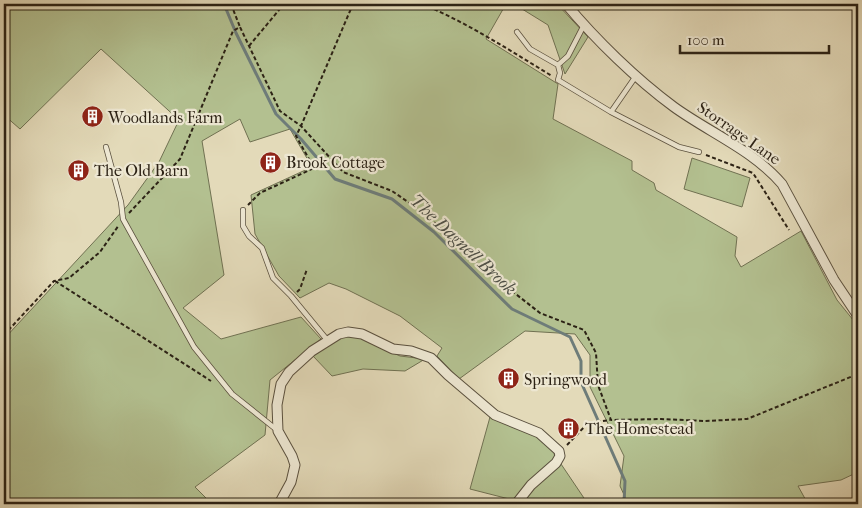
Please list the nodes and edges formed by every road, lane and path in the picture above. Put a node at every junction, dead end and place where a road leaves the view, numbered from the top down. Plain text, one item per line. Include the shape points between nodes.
1 (231, 4) edge
2 (284, 4) edge
3 (353, 4) edge
4 (422, 4) edge
5 (566, 4) edge
6 (584, 25) junction
7 (239, 28) junction
8 (517, 32) dead end
9 (248, 47) junction
10 (558, 65) junction
11 (637, 75) junction
12 (558, 80) junction
13 (611, 112) junction
14 (302, 126) junction
15 (106, 147) dead end
16 (699, 152) joint
17 (243, 210) joint
18 (123, 219) junction
19 (789, 230) dead end
20 (307, 269) dead end
21 (54, 281) junction
22 (291, 296) junction
23 (858, 316) edge
24 (4, 335) edge
25 (328, 341) junction
26 (858, 374) edge
27 (216, 384) dead end
28 (611, 420) junction
29 (278, 431) junction
30 (559, 451) junction
31 (284, 495) junction
32 (279, 504) edge
33 (304, 504) edge
34 (516, 504) edge

1 - 7 path
2 - 9 path
3 - 14 path
4 - 12 path via 474,28
5 - 6 street, Storrage Lane
6 - 10 lane via 568,56
6 - 11 street, Storrage Lane
7 - 9 path
7 - 18 path via 233,31 180,159
8 - 10 lane via 530,49
9 - 14 path via 280,111
10 - 12 lane
11 - 13 lane
11 - 23 street, Storrage Lane via 674,107 772,172
12 - 13 lane
13 - 16 lane via 679,147
14 - 17 path via 296,136 314,168 260,194
14 - 28 path via 343,172 392,191 424,213 466,256 540,313 584,330 596,354 598,385
15 - 18 lane
16 - 19 path via 753,174
17 - 22 lane via 243,226 262,248 272,278
18 - 21 path via 100,252 69,278
18 - 29 lane via 194,347 232,394
20 - 22 path via 300,288
21 - 24 path
21 - 27 path
22 - 25 lane
25 - 29 street via 304,358 281,384 277,405
25 - 30 street via 348,332 362,334 393,349 431,358 495,415 539,433
26 - 28 path via 747,419
28 - 30 path via 588,423
29 - 31 street via 295,465
30 - 34 street via 556,463
31 - 32 street
31 - 33 path

